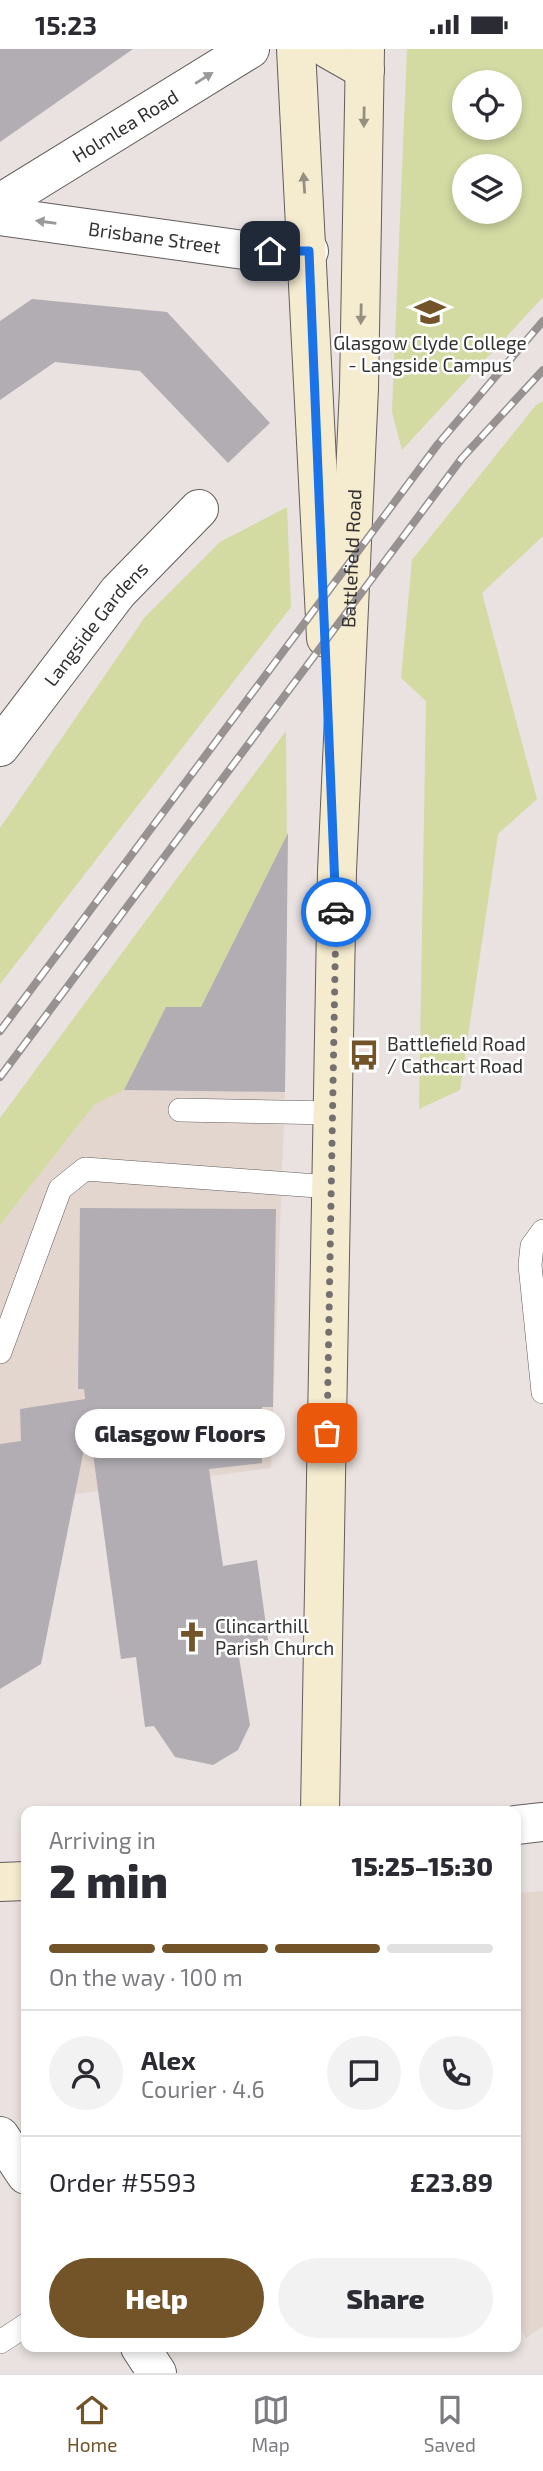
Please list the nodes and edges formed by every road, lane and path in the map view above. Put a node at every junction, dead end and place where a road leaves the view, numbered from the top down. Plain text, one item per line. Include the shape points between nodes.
1 (250, 49) edge
2 (296, 49) edge
3 (328, 49) edge
4 (365, 59) edge
5 (0, 204) edge
6 (0, 216) edge
7 (362, 246) junction
8 (309, 251) junction
9 (199, 509) dead end
10 (0, 747) edge
11 (337, 871) junction
12 (180, 1110) dead end
13 (333, 1113) junction
14 (331, 1187) junction
15 (543, 1231) edge
16 (0, 1352) edge
17 (543, 1392) edge
18 (320, 1806) edge
19 (543, 1822) edge
20 (521, 1824) edge
21 (21, 1881) edge
22 (0, 1882) edge
23 (0, 2136) edge
24 (21, 2168) edge
25 (21, 2328) edge
26 (0, 2342) edge
27 (143, 2352) edge
28 (157, 2373) edge

5 -> 1 street, Holmlea Road
8 -> 2 main road, Battlefield Road
3 - 4 main road
4 -> 7 main road, Battlefield Road
8 -> 6 street, Brisbane Street via 251,251
7 - 8 main road
7 -> 11 main road, Battlefield Road
8 - 11 main road, Battlefield Road
9 - 10 street, Langside Gardens via 118,592
11 - 13 main road, Battlefield Road
12 - 13 lane
13 - 14 main road, Battlefield Road
14 - 16 lane via 85,1169 60,1189
14 - 18 main road, Battlefield Road
15 - 17 lane via 533,1246 530,1265
19 - 20 street
21 - 22 main road
23 - 24 street
25 - 26 lane
27 - 28 street

